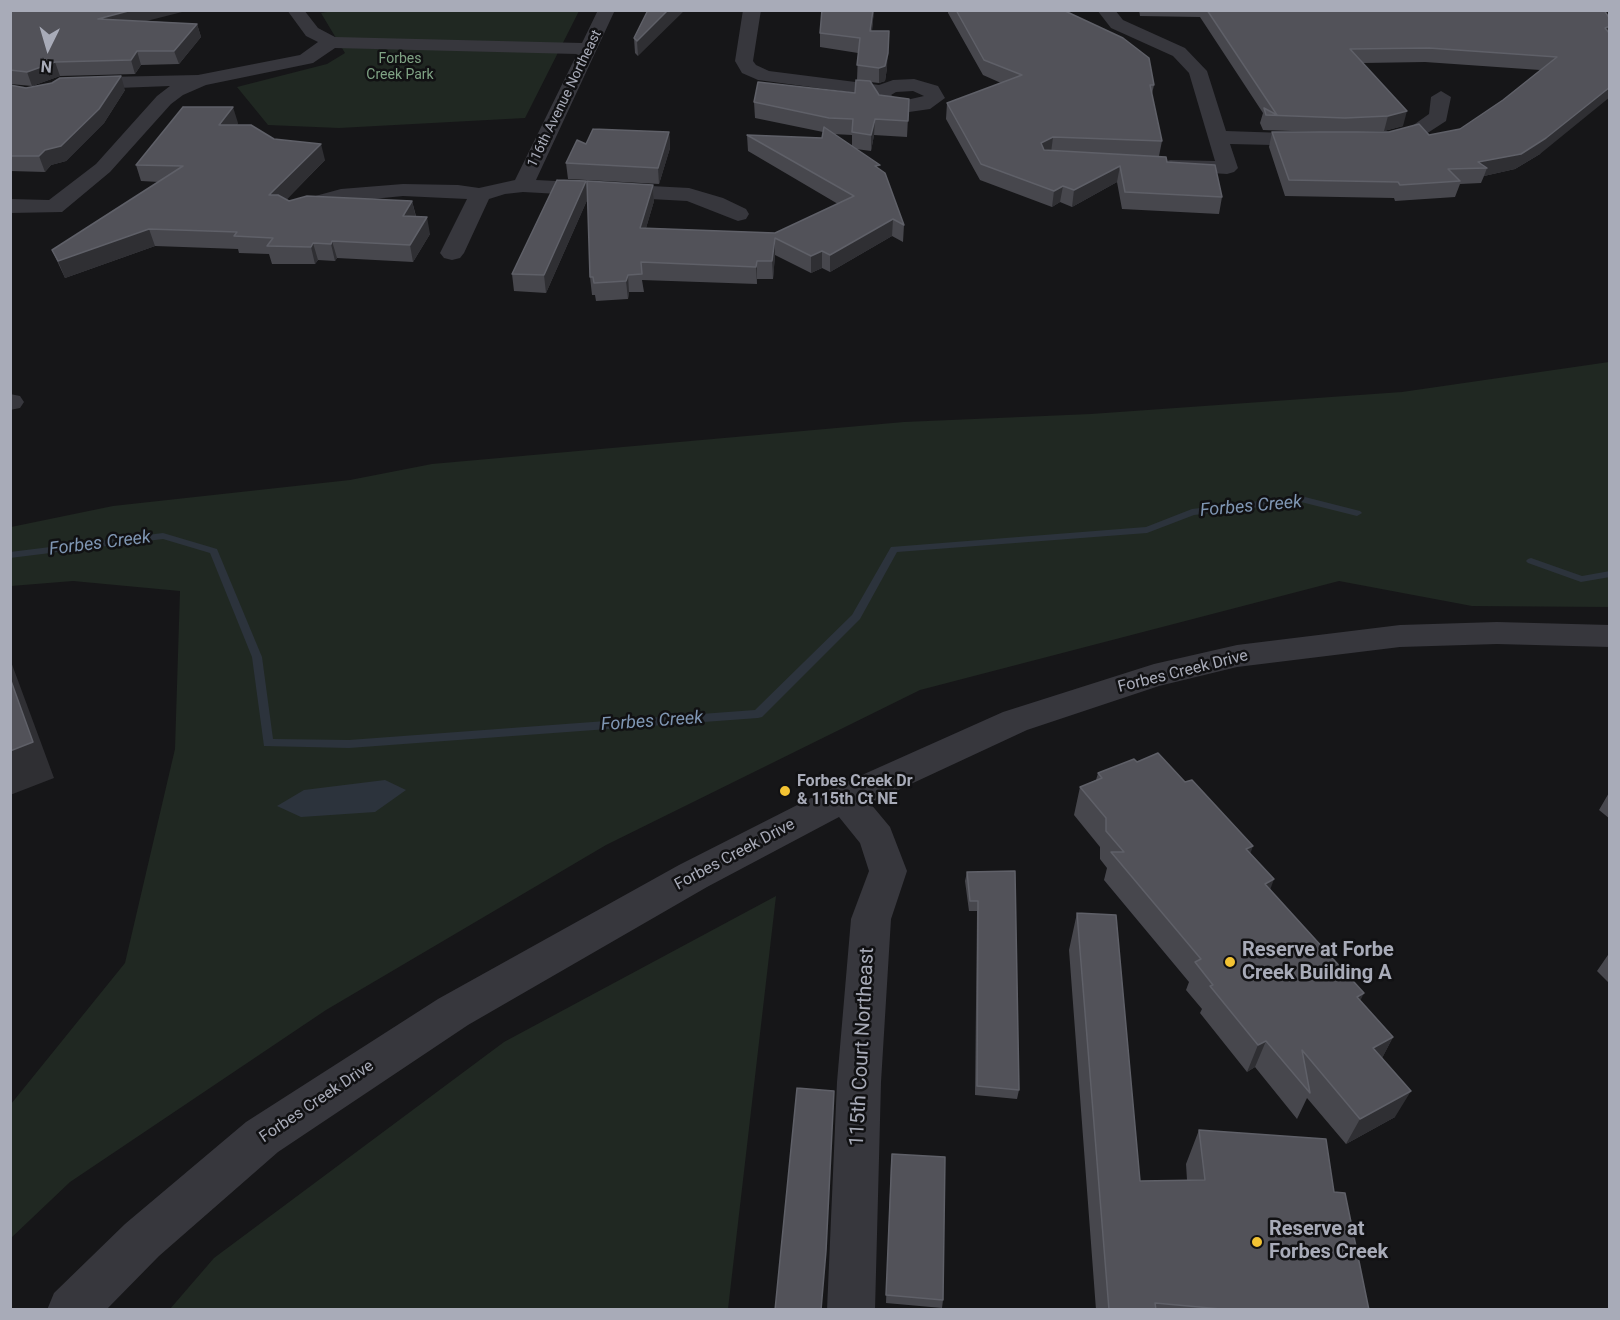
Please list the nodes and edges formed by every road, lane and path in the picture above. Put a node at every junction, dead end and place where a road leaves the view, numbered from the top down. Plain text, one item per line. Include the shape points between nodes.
1 (295, 10) edge
2 (607, 10) edge
3 (752, 10) edge
4 (1105, 10) edge
5 (331, 42) junction
6 (589, 49) junction
7 (201, 80) junction
8 (60, 84) junction
9 (10, 85) edge
10 (10, 91) edge
11 (883, 91) dead end
12 (1441, 97) dead end
13 (1217, 137) junction
14 (1330, 140) edge
15 (1363, 140) edge
16 (1145, 165) edge
17 (523, 186) junction
18 (480, 195) junction
19 (10, 206) edge
20 (294, 209) edge
21 (738, 214) dead end
22 (452, 253) dead end
23 (1610, 636) edge
24 (846, 800) junction
25 (70, 1310) edge
26 (851, 1310) edge

1 - 5 street via 312,32
2 - 6 street, 116th Avenue Northeast
3 - 11 street via 744,61 749,69 765,76
4 - 13 street via 1117,24 1179,52 1198,71
5 - 6 street
5 - 7 street via 306,59
6 - 17 street, 116th Avenue Northeast
7 - 8 street
7 - 19 street via 164,100 104,168 54,207
8 - 9 street via 59,78 47,75
8 - 10 street via 50,91 32,94
12 - 15 street via 1439,117 1419,130
13 - 14 street
13 - 16 street via 1227,168
17 - 18 street, 116th Avenue Northeast
17 - 21 street via 689,195
18 - 20 street via 403,190 341,196
18 - 22 street
23 - 24 street, Forbes Creek Drive via 1411,636 1237,656 1154,675 1015,721
24 - 25 street, Forbes Creek Drive via 693,876 463,1006 262,1137 142,1239
24 - 26 street, 115th Court Northeast via 877,837 888,871 871,919 859,1082

